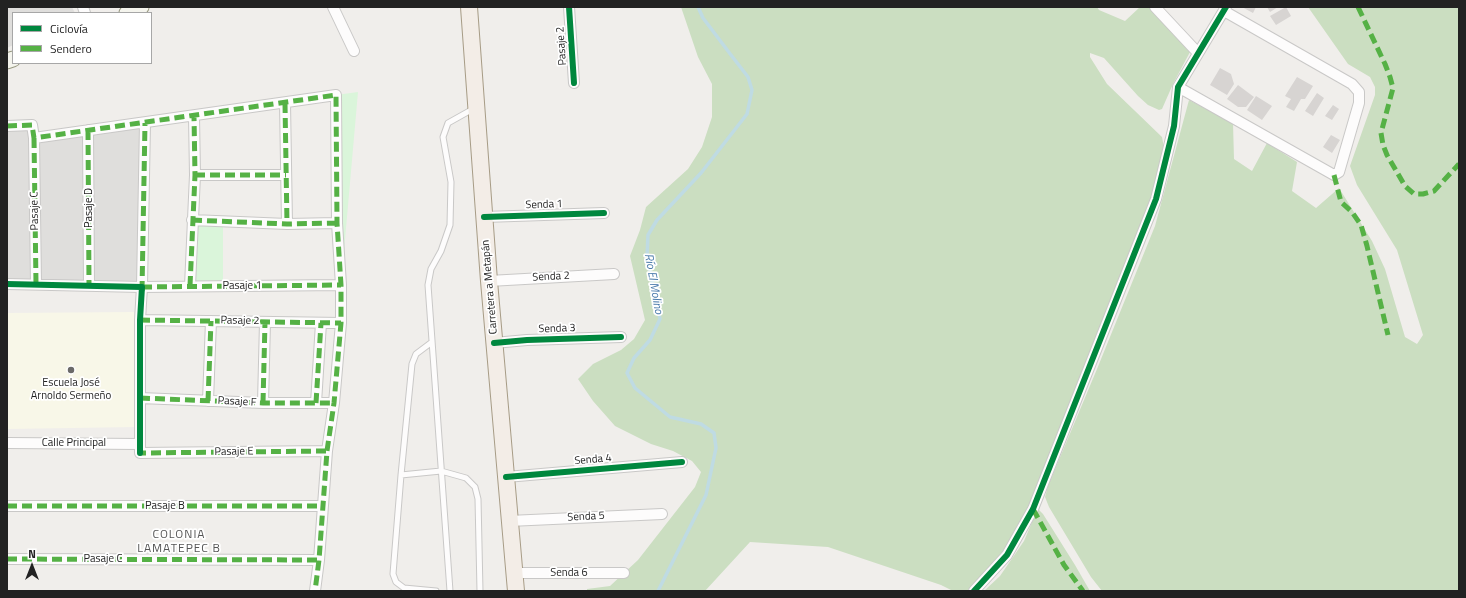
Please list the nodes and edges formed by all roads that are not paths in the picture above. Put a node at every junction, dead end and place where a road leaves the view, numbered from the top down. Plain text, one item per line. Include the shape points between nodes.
1 (141, 7) edge
2 (333, 7) edge
3 (469, 7) edge
4 (569, 7) edge
5 (1155, 7) edge
6 (1225, 9) edge
7 (129, 12) edge
8 (354, 51) dead end
9 (1198, 53) junction
10 (574, 83) dead end
11 (1178, 87) junction
12 (285, 102) junction
13 (476, 107) junction
14 (194, 116) junction
15 (145, 123) junction
16 (7, 126) edge
17 (88, 130) junction
18 (34, 138) junction
19 (195, 175) junction
20 (286, 175) junction
21 (604, 213) dead end
22 (484, 217) junction
23 (192, 220) junction
24 (337, 223) junction
25 (287, 224) junction
26 (614, 274) dead end
27 (489, 281) junction
28 (7, 284) edge
29 (36, 284) junction
30 (89, 285) junction
31 (341, 285) junction
32 (142, 286) junction
33 (190, 286) junction
34 (140, 320) junction
35 (211, 321) junction
36 (265, 322) junction
37 (320, 323) junction
38 (341, 323) junction
39 (621, 337) dead end
40 (432, 342) junction
41 (494, 343) junction
42 (140, 398) junction
43 (208, 401) junction
44 (263, 403) junction
45 (316, 403) junction
46 (334, 403) junction
47 (7, 443) edge
48 (140, 448) junction
49 (327, 450) junction
50 (682, 462) dead end
51 (441, 471) junction
52 (401, 475) junction
53 (506, 477) junction
54 (7, 506) edge
55 (322, 506) junction
56 (662, 514) dead end
57 (510, 521) junction
58 (7, 559) edge
59 (319, 560) junction
60 (514, 573) junction
61 (624, 573) dead end
62 (315, 591) edge
63 (436, 591) edge
64 (450, 591) edge
65 (480, 591) edge
66 (516, 591) edge
67 (974, 591) edge

1 - 7 main road
2 - 8 street
3 - 13 main road, Carretera a Metapán
4 - 10 street, Pasaje 2
5 - 9 street
6 - 9 street
6 - 11 street via 1352,84 1360,92 1338,172 1334,175
9 - 11 street
11 - 67 street via 1174,126 1156,199 1033,509 1007,555
12 - 14 street
12 - 20 street
12 - 24 street via 336,95
13 - 22 main road, Carretera a Metapán
13 - 40 lane via 448,123 443,137 451,182 450,225 441,251 431,269 428,285
14 - 15 street
14 - 19 street
15 - 17 street
15 - 32 street
16 - 18 street via 32,125
17 - 18 street
17 - 30 street, Pasaje D
18 - 29 street, Pasaje C
19 - 20 street
19 - 23 street
20 - 25 street
21 - 22 street, Senda 1
22 - 27 main road, Carretera a Metapán
23 - 25 street
23 - 33 street
24 - 25 street
24 - 31 street
26 - 27 street, Senda 2
27 - 41 main road, Carretera a Metapán
28 - 29 street, Pasaje 1
29 - 30 street, Pasaje 1
30 - 32 street, Pasaje 1
31 - 33 street, Pasaje 1
31 - 38 street
32 - 33 street, Pasaje 1
32 - 34 street
34 - 35 street, Pasaje 2
34 - 42 street
35 - 36 street, Pasaje 2
35 - 43 street
36 - 37 street, Pasaje 2
36 - 44 street
37 - 38 street, Pasaje 2
37 - 45 street
38 - 46 street
39 - 41 street, Senda 3
40 - 51 lane
40 - 52 lane via 416,354 412,364
41 - 53 main road, Carretera a Metapán
42 - 43 street, Pasaje F
42 - 48 street
43 - 44 street, Pasaje F
44 - 45 street, Pasaje F
45 - 46 street, Pasaje F
46 - 49 street
47 - 48 street, Calle Principal
48 - 49 street, Pasaje E
49 - 55 street
50 - 53 street, Senda 4
51 - 52 lane
51 - 64 lane
51 - 65 lane via 466,478 475,487 478,499
52 - 63 lane via 393,574 396,582 404,588
53 - 57 main road, Carretera a Metapán
54 - 55 street, Pasaje B
55 - 59 street
56 - 57 street, Senda 5
57 - 60 main road, Carretera a Metapán
58 - 59 street, Pasaje C
59 - 62 street
60 - 61 street, Senda 6
60 - 66 main road, Carretera a Metapán

